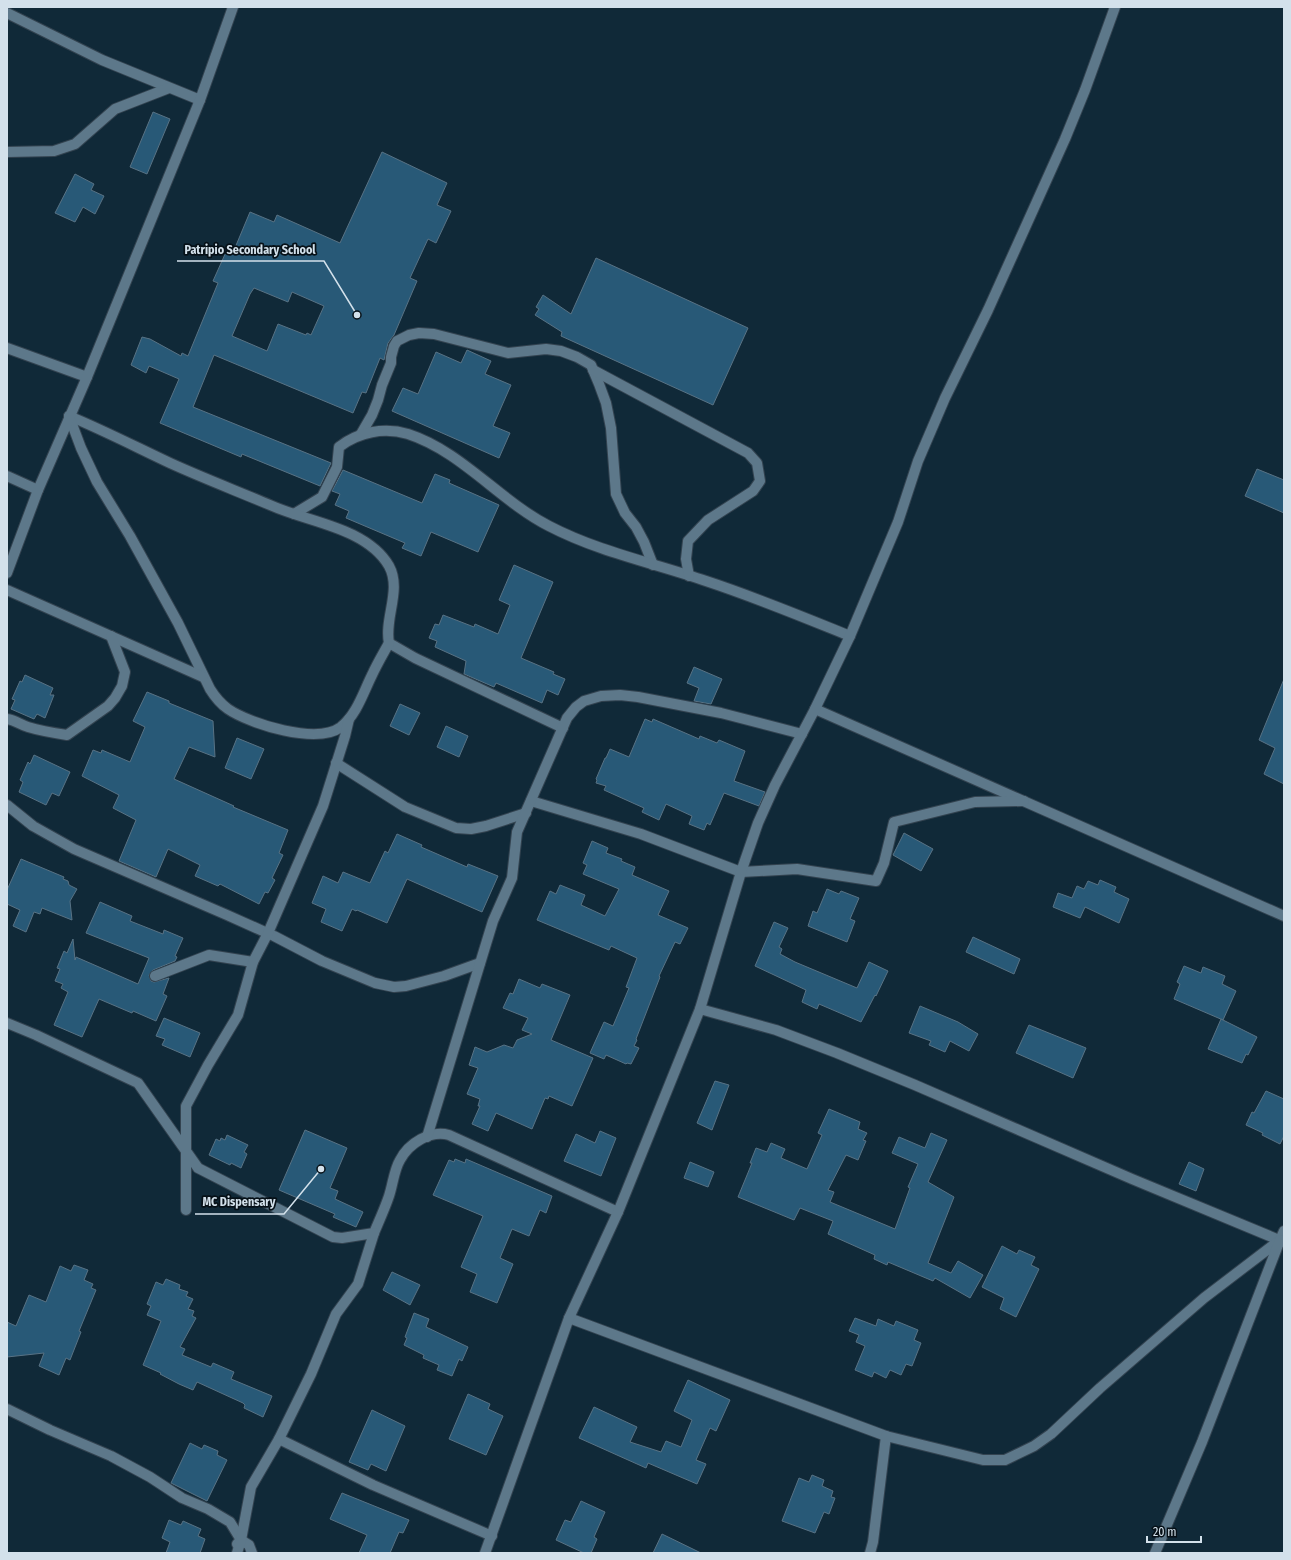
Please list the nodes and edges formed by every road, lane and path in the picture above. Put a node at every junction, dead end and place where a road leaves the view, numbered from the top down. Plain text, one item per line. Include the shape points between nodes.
1 (233, 7) edge
2 (1115, 7) edge
3 (7, 13) edge
4 (169, 88) junction
5 (200, 100) junction
6 (7, 152) edge
7 (7, 348) edge
8 (593, 370) junction
9 (87, 377) junction
10 (69, 416) junction
11 (360, 434) junction
12 (7, 476) edge
13 (38, 490) junction
14 (294, 514) junction
15 (653, 565) junction
16 (7, 573) edge
17 (689, 576) junction
18 (7, 590) edge
19 (111, 636) junction
20 (850, 636) junction
21 (389, 643) junction
22 (203, 677) junction
23 (815, 709) junction
24 (7, 719) edge
25 (349, 719) junction
26 (563, 728) junction
27 (802, 734) junction
28 (336, 763) junction
29 (531, 801) junction
30 (1024, 801) junction
31 (7, 806) edge
32 (526, 813) junction
33 (741, 872) junction
34 (1284, 916) edge
35 (268, 933) junction
36 (253, 962) junction
37 (480, 963) junction
38 (156, 976) dead end
39 (700, 1009) junction
40 (7, 1023) edge
41 (426, 1137) junction
42 (186, 1151) junction
43 (186, 1210) dead end
44 (618, 1212) junction
45 (374, 1233) junction
46 (1283, 1238) edge
47 (570, 1318) junction
48 (7, 1409) edge
49 (886, 1436) junction
50 (279, 1439) junction
51 (492, 1536) junction
52 (241, 1540) junction
53 (230, 1553) edge
54 (237, 1553) edge
55 (252, 1553) edge
56 (484, 1553) edge
57 (870, 1553) edge
58 (1155, 1553) edge

1 - 5 street
2 - 20 street via 1064,139 921,454 898,522
3 - 4 street via 102,60
4 - 5 street
4 - 6 street via 115,109 75,144 54,151
5 - 9 street
7 - 9 street
8 - 11 street via 591,365 583,360 554,350 538,349 508,353 434,334 409,335 397,341 394,346 378,400
8 - 15 street via 610,418 618,500 644,542
8 - 17 street via 748,454 758,463 760,481 753,491 708,520 688,541 686,559
9 - 10 street
10 - 13 street
10 - 14 street
10 - 22 street via 97,482 178,623
11 - 14 street via 339,447 337,467 322,497
11 - 15 street via 397,432 418,438 447,454 521,510 551,527 611,552
12 - 13 street
13 - 16 street
14 - 21 street via 353,535 383,557 392,573 394,583
15 - 17 street
17 - 20 street via 736,591
18 - 19 street
19 - 22 street
19 - 24 street via 125,675 118,694 108,706 67,734 41,731
20 - 23 street
21 - 25 street
21 - 26 street via 415,658
22 - 25 street via 213,694 227,709 246,719 279,730 322,734 338,729
23 - 27 street
23 - 30 street
25 - 28 street
26 - 27 street via 567,718 584,701 601,696 620,695 721,713
26 - 29 street
27 - 33 street via 758,823
28 - 32 street via 405,807 456,828 472,829 486,826
28 - 35 street via 315,824
29 - 32 street
29 - 33 street via 641,834
30 - 33 street via 975,802 894,822 884,863 876,881 797,869
30 - 34 street
31 - 35 street via 33,826 74,849
32 - 37 street via 517,832 512,878 493,921
33 - 39 street
35 - 36 street
35 - 37 street via 322,961 385,986 416,983
36 - 38 street via 209,955
36 - 42 street via 238,1014 186,1106
37 - 41 street
39 - 44 street
39 - 46 street via 776,1030 837,1053 1132,1179
40 - 42 street via 138,1083
41 - 44 street via 439,1133 449,1136
41 - 45 street via 412,1145 399,1161 389,1197
42 - 43 street
42 - 45 street via 198,1168 325,1235 342,1238
44 - 47 street
45 - 50 street via 358,1284 336,1314
46 - 49 street via 1204,1298 1051,1434 1025,1451 1005,1460 987,1461
46 - 58 street
47 - 49 street
47 - 51 street
48 - 52 street via 111,1456 150,1477 182,1498 230,1522
49 - 57 street
50 - 51 street via 373,1485
50 - 52 street via 250,1487
51 - 56 street
52 - 53 street
52 - 54 street
52 - 55 street via 248,1544

